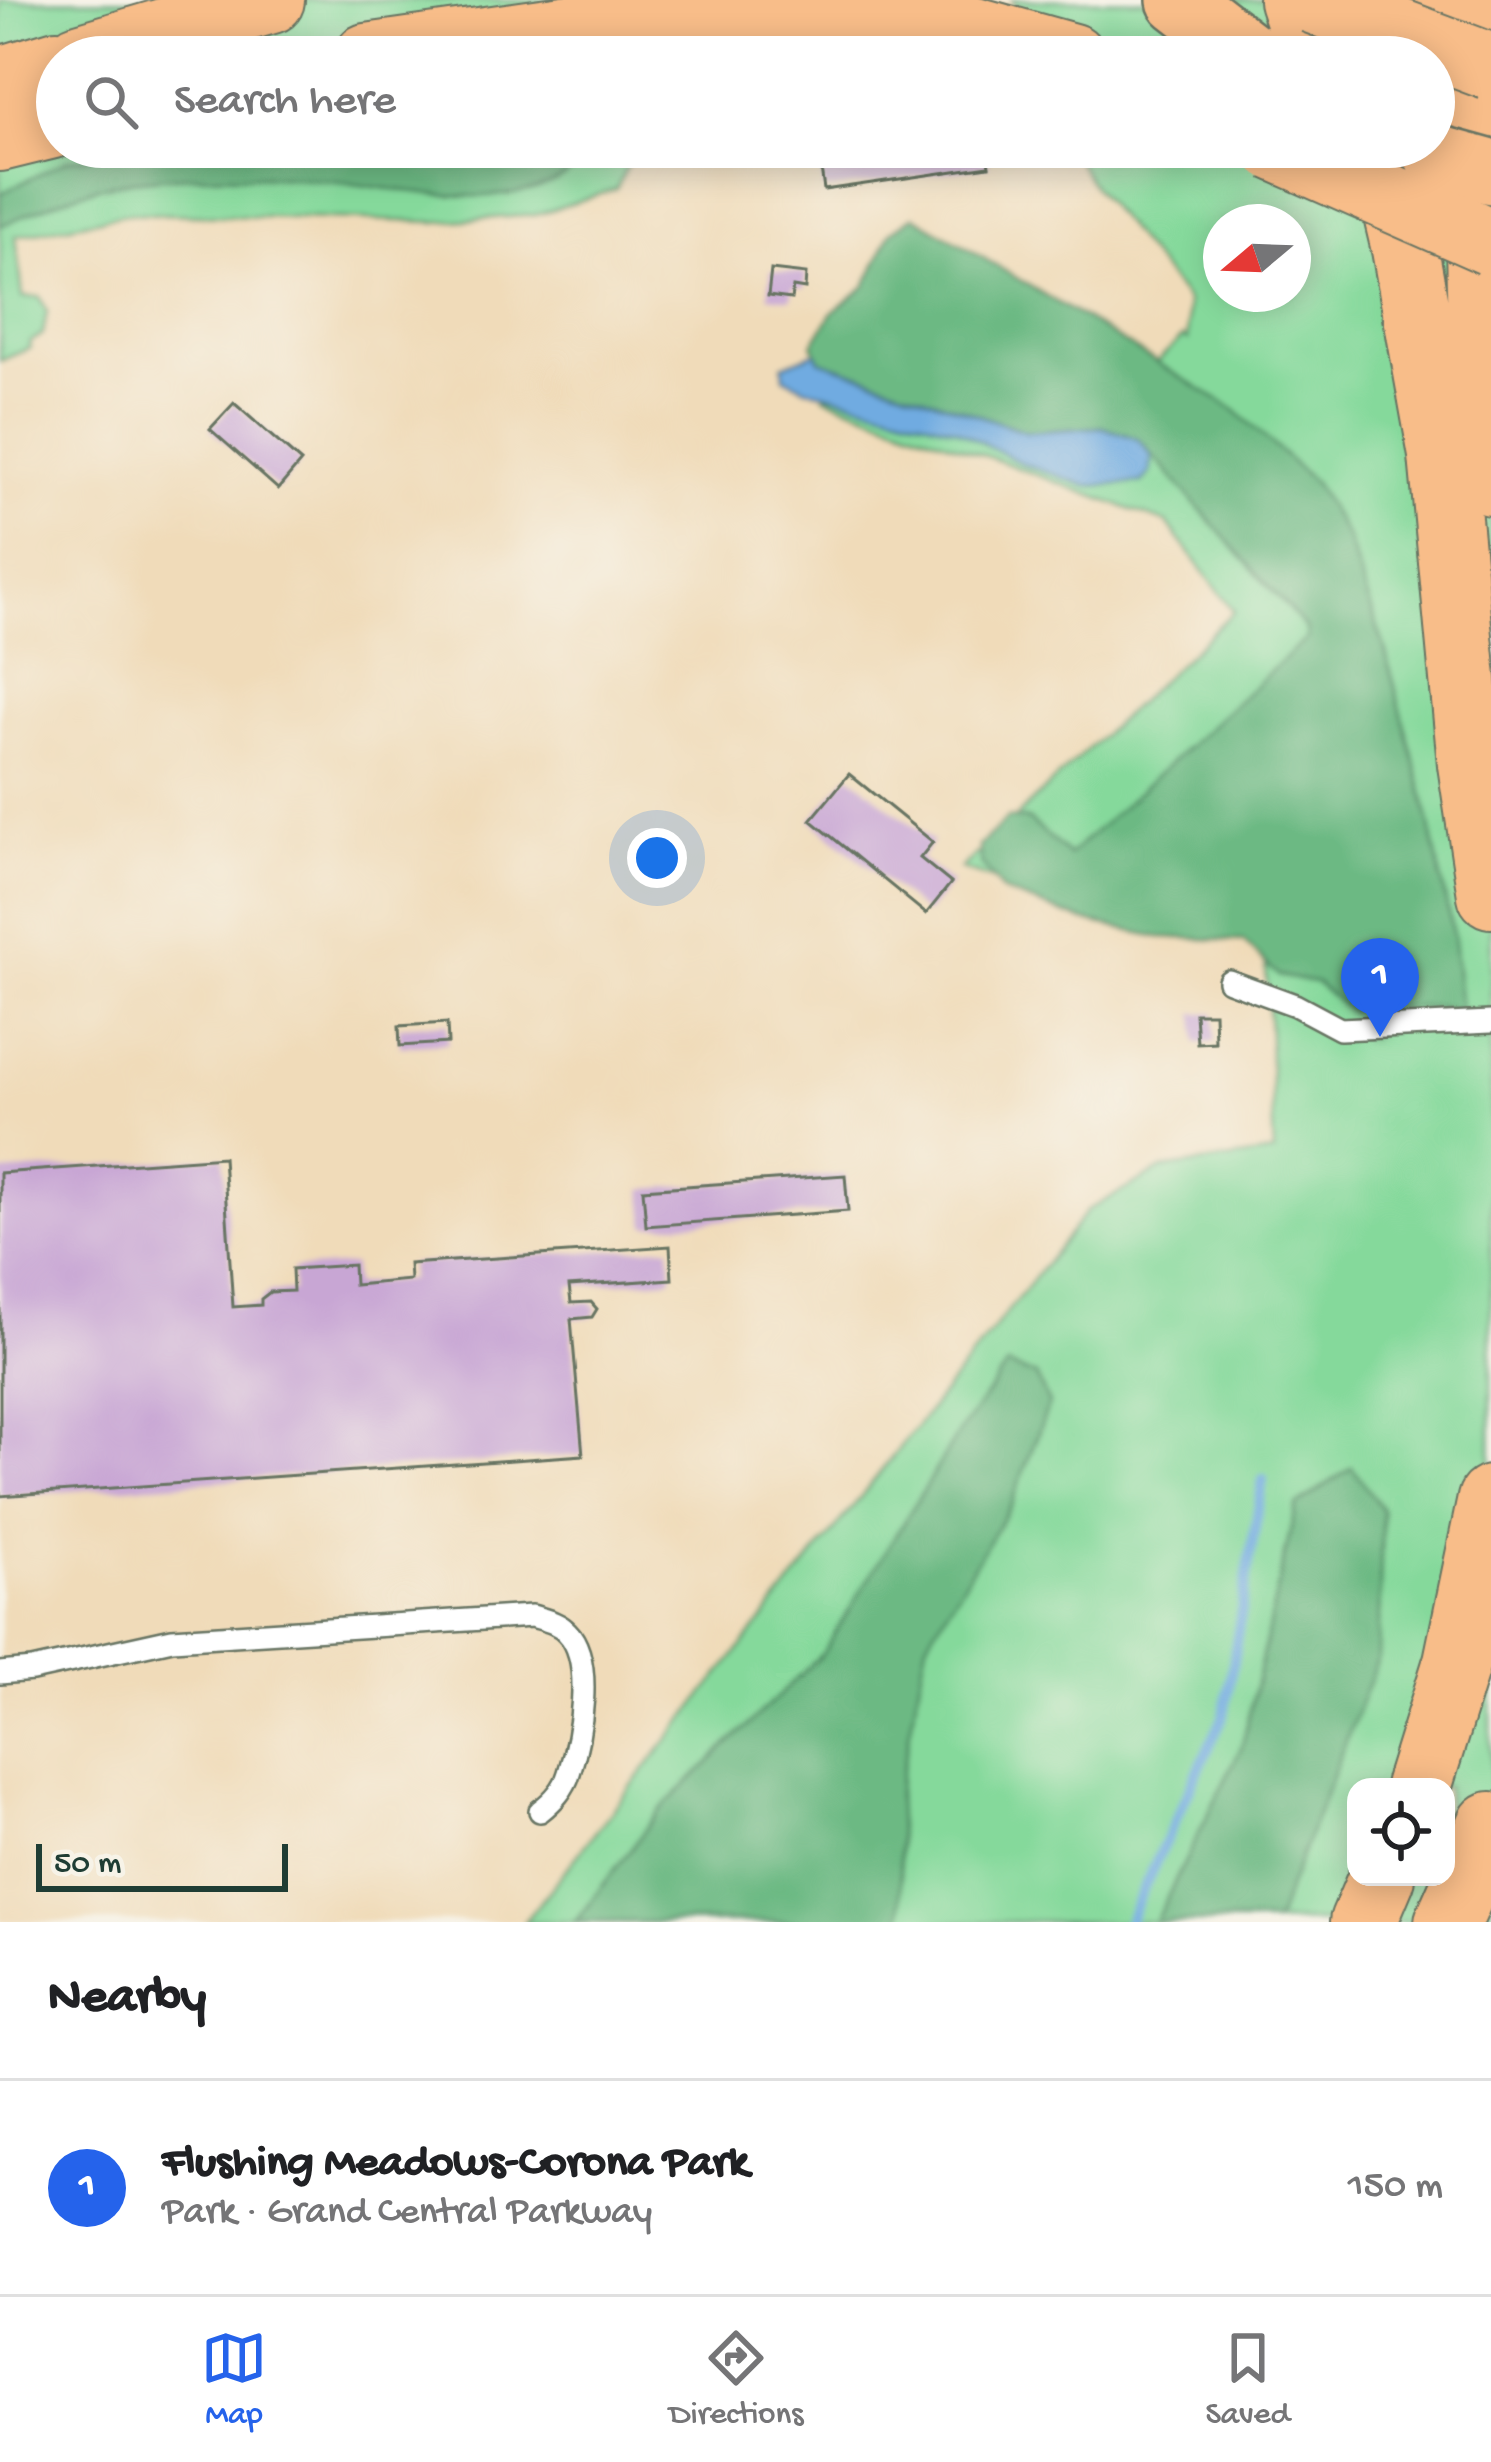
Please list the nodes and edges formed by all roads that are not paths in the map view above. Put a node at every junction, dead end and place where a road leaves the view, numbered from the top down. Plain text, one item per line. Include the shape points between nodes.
1 (271, 0) edge
2 (519, 0) edge
3 (1179, 0) edge
4 (1271, 0) edge
5 (1292, 0) edge
6 (1313, 0) edge
7 (1341, 0) edge
8 (1419, 0) edge
9 (1491, 30) edge
10 (150, 36) edge
11 (394, 36) edge
12 (515, 36) edge
13 (1002, 36) edge
14 (1226, 36) edge
15 (1304, 36) edge
16 (1351, 36) edge
17 (1352, 36) edge
18 (1409, 36) edge
19 (1491, 39) edge
20 (1455, 53) edge
21 (1491, 67) edge
22 (36, 69) edge
23 (0, 80) edge
24 (1455, 83) edge
25 (1491, 98) edge
26 (36, 129) edge
27 (0, 138) edge
28 (1455, 160) edge
29 (1323, 168) edge
30 (1347, 168) edge
31 (1386, 168) edge
32 (1491, 172) edge
33 (1491, 242) edge
34 (1491, 482) edge
35 (1471, 764) junction
36 (1491, 895) edge
37 (1229, 981) dead end
38 (1491, 1022) edge
39 (1491, 1499) edge
40 (0, 1672) edge
41 (1421, 1778) edge
42 (540, 1811) dead end
43 (1491, 1825) edge
44 (1378, 1886) edge
45 (1363, 1922) edge
46 (1448, 1922) edge

1 - 10 highway
2 - 11 highway
3 - 14 main road
4 - 16 highway
5 - 15 highway
6 - 18 highway, bridge
7 - 17 highway
8 - 9 highway
12 - 13 highway via 778,5 898,13
19 - 34 highway via 1480,203
20 - 21 highway, bridge
22 - 23 highway
24 - 25 highway
26 - 27 highway
28 - 32 main road, bridge
29 - 33 highway, bridge
30 - 35 highway via 1411,454 1440,666
31 - 35 highway via 1442,455
35 - 36 highway
37 - 38 lane via 1340,1029
39 - 41 highway via 1457,1662
40 - 42 lane via 172,1639 532,1616 569,1634 583,1670 568,1777
43 - 46 highway
44 - 45 highway

